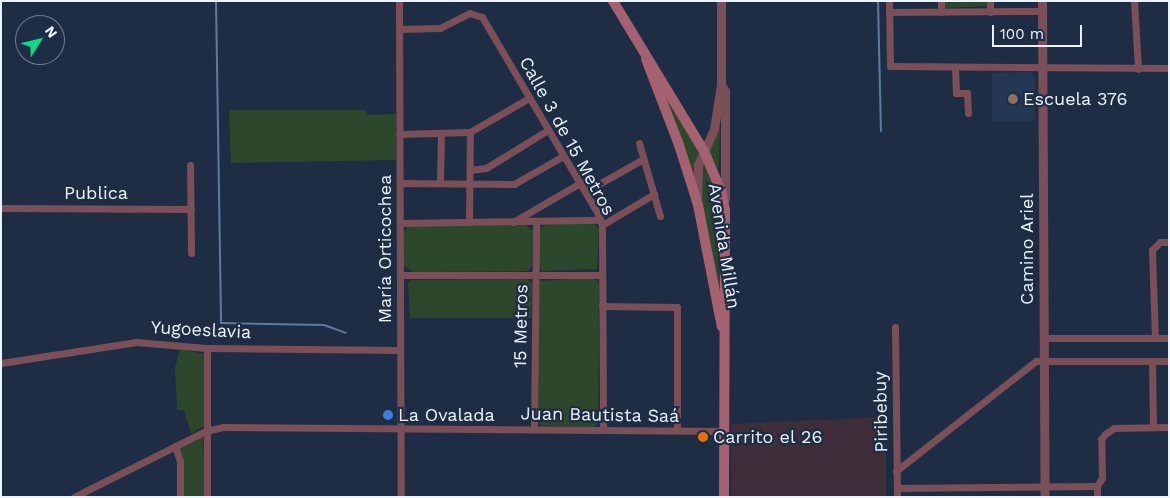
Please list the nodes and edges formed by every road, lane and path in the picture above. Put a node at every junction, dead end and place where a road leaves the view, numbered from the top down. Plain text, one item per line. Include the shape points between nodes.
1 (399, 1) edge
2 (613, 1) edge
3 (721, 1) edge
4 (889, 1) edge
5 (941, 1) edge
6 (990, 1) edge
7 (1042, 1) edge
8 (1134, 1) edge
9 (1042, 11) junction
10 (889, 12) junction
11 (942, 12) junction
12 (990, 12) junction
13 (400, 30) junction
14 (646, 58) junction
15 (955, 67) junction
16 (1042, 67) junction
17 (1169, 68) edge
18 (1138, 69) junction
19 (722, 85) junction
20 (529, 98) junction
21 (968, 113) dead end
22 (548, 130) junction
23 (470, 132) junction
24 (441, 133) junction
25 (399, 134) junction
26 (639, 143) dead end
27 (704, 151) junction
28 (563, 156) junction
29 (643, 158) junction
30 (190, 165) dead end
31 (470, 170) junction
32 (440, 182) junction
33 (400, 183) junction
34 (580, 183) junction
35 (470, 184) junction
36 (585, 192) junction
37 (654, 194) junction
38 (698, 205) junction
39 (1, 208) edge
40 (191, 209) junction
41 (725, 210) junction
42 (660, 216) dead end
43 (469, 222) junction
44 (512, 222) junction
45 (536, 222) junction
46 (601, 222) junction
47 (401, 223) junction
48 (1169, 242) edge
49 (191, 253) dead end
50 (536, 275) junction
51 (602, 275) junction
52 (400, 276) junction
53 (602, 306) junction
54 (722, 326) junction
55 (895, 327) dead end
56 (1043, 338) junction
57 (1156, 338) junction
58 (1169, 338) edge
59 (207, 348) junction
60 (400, 350) junction
61 (1044, 361) junction
62 (1169, 361) edge
63 (1152, 362) junction
64 (1, 363) edge
65 (1152, 427) junction
66 (1169, 427) edge
67 (400, 429) junction
68 (534, 429) junction
69 (603, 430) junction
70 (677, 430) junction
71 (206, 431) junction
72 (723, 431) junction
73 (174, 446) junction
74 (896, 470) junction
75 (1097, 486) junction
76 (1045, 487) junction
77 (897, 488) junction
78 (74, 497) edge
79 (180, 497) edge
80 (207, 497) edge
81 (401, 497) edge
82 (724, 497) edge
83 (897, 497) edge
84 (1045, 497) edge
85 (1097, 497) edge

1 - 13 street, María Orticochea
2 - 14 main road
3 - 19 street, Avenida Millán
4 - 10 street
5 - 11 street
6 - 12 street
7 - 9 street, Camino Ariel
8 - 18 street
9 - 12 street
9 - 16 street, Camino Ariel
10 - 11 street
10 - 15 street via 890,66
11 - 12 street
13 - 20 street, Calle 3 de 15 Metros via 440,28 469,13 478,15
13 - 25 street, María Orticochea
14 - 27 main road via 654,65
14 - 38 main road
15 - 16 street
15 - 21 street via 956,93 967,93
16 - 18 street
16 - 56 street, Camino Ariel
17 - 18 street
19 - 27 street, Avenida Millán via 714,129
19 - 41 street, Avenida Millán via 725,91
20 - 22 street, Calle 3 de 15 Metros
20 - 23 street
22 - 28 street, Calle 3 de 15 Metros
22 - 31 street via 483,170
23 - 24 street
23 - 31 street
24 - 25 street
24 - 32 street
25 - 33 street, María Orticochea
26 - 29 street
27 - 38 street, Avenida Millán via 698,165
27 - 41 main road via 717,175
28 - 34 street, Calle 3 de 15 Metros
28 - 35 street via 514,184
29 - 36 street
29 - 37 street
30 - 40 street
31 - 35 street
32 - 33 street
32 - 35 street
33 - 47 street, María Orticochea
34 - 36 street, Calle 3 de 15 Metros
34 - 44 street
35 - 43 street
36 - 46 street, Calle 3 de 15 Metros
37 - 42 street
37 - 46 street
38 - 54 main road, Avenida Millán
39 - 40 street, Publica
40 - 49 street
41 - 54 main road, Avenida Millán via 725,321
43 - 44 street
43 - 47 street
44 - 45 street
45 - 46 street
45 - 50 street, 15 Metros
46 - 51 street, Calle 3 de 15 Metros
47 - 52 street, María Orticochea
48 - 57 street via 1160,242 1152,250
50 - 51 street
50 - 52 street
50 - 68 street, 15 Metros
51 - 53 street, Calle 3 de 15 Metros
52 - 60 street, María Orticochea
53 - 69 street, Calle 3 de 15 Metros
53 - 70 street via 677,307
54 - 72 main road, Avenida Millán
55 - 74 street, Piribebuy
56 - 57 street
56 - 61 street, Camino Ariel
57 - 58 street
59 - 60 street, Yugoeslavia
59 - 64 street, Yugoeslavia via 136,342
59 - 71 street
60 - 67 street, María Orticochea
61 - 63 street
61 - 74 street via 1036,361
61 - 76 street, Camino Ariel
62 - 63 street
63 - 65 street
65 - 66 street
65 - 75 street via 1114,428 1106,432 1101,439 1102,478
67 - 68 street, Juan Bautista Saá
67 - 71 street, Juan Bautista Saá via 223,427
67 - 81 street, María Orticochea
68 - 69 street, Juan Bautista Saá
69 - 70 street, Juan Bautista Saá
70 - 72 street, Juan Bautista Saá
71 - 73 street, Juan Bautista Saá
71 - 80 street
72 - 82 main road, Avenida Millán
73 - 78 street, Juan Bautista Saá
73 - 79 street via 180,461
74 - 77 street, Piribebuy
75 - 76 street
75 - 85 street
76 - 77 street
76 - 84 street, Camino Ariel
77 - 83 street, Piribebuy

